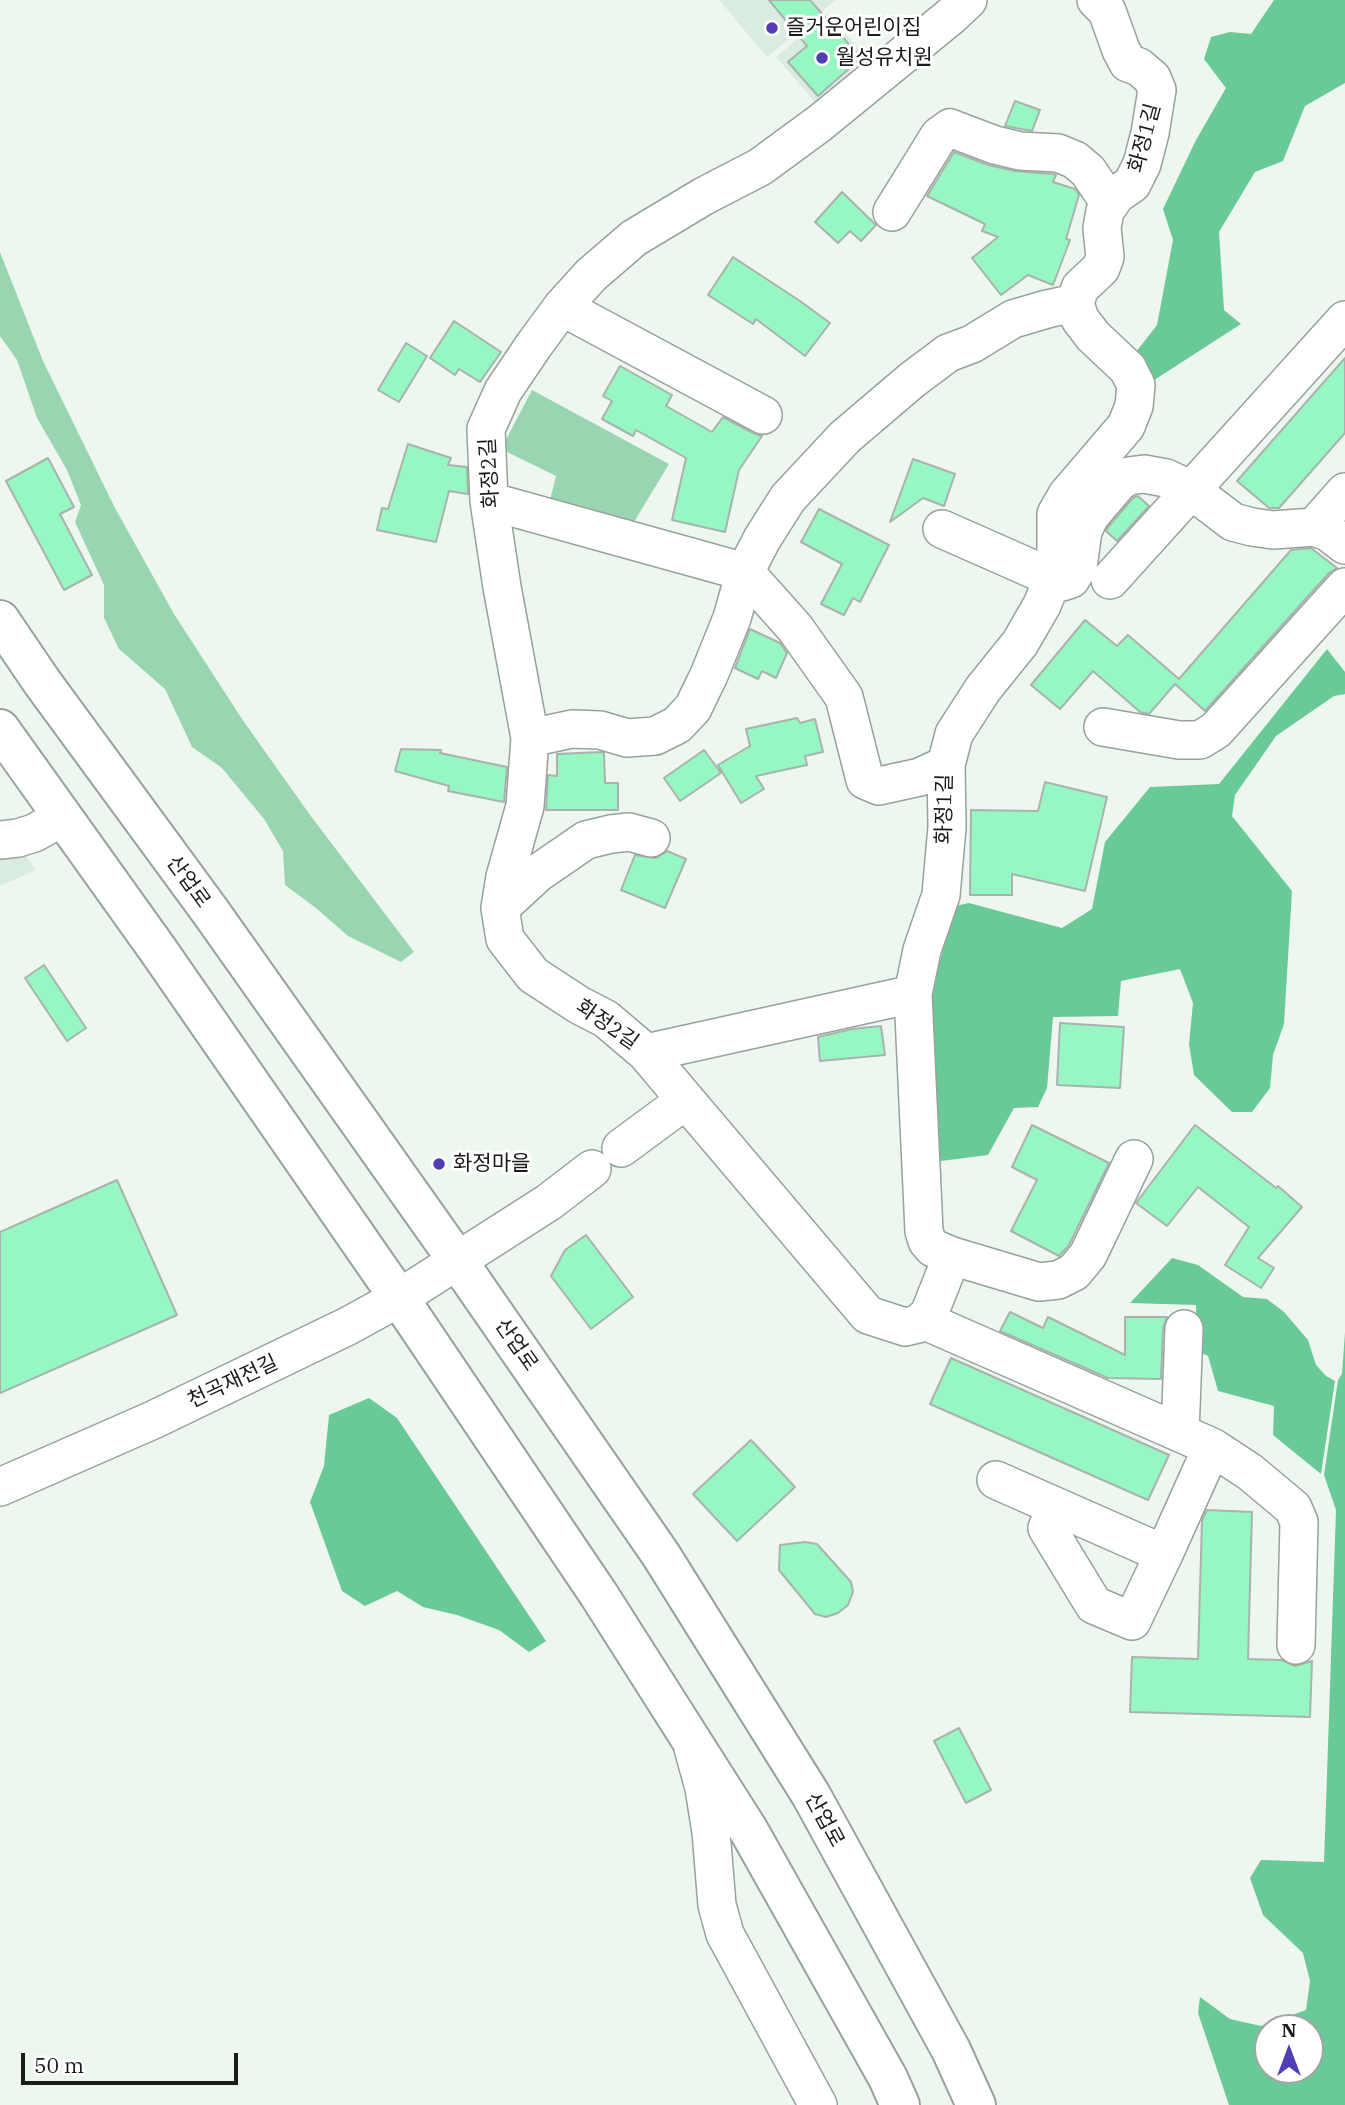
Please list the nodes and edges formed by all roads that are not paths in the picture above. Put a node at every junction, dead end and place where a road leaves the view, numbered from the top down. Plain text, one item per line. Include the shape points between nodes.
1 (968, 0) edge
2 (1096, 0) edge
3 (1109, 202) junction
4 (892, 212) dead end
5 (1075, 303) junction
6 (562, 307) junction
7 (1345, 320) edge
8 (763, 415) dead end
9 (1191, 490) junction
10 (1345, 492) edge
11 (489, 501) junction
12 (942, 529) dead end
13 (1330, 536) edge
14 (746, 572) junction
15 (1053, 578) junction
16 (1111, 580) dead end
17 (1345, 587) edge
18 (0, 620) edge
19 (1103, 727) dead end
20 (0, 729) edge
21 (530, 738) junction
22 (946, 765) junction
23 (63, 817) junction
24 (651, 838) dead end
25 (0, 840) edge
26 (500, 908) junction
27 (913, 994) junction
28 (646, 1053) junction
29 (686, 1100) junction
30 (621, 1148) dead end
31 (1134, 1159) dead end
32 (593, 1169) dead end
33 (952, 1256) junction
34 (457, 1260) junction
35 (398, 1298) junction
36 (923, 1320) junction
37 (1184, 1329) dead end
38 (1196, 1440) junction
39 (996, 1480) dead end
40 (0, 1487) edge
41 (1057, 1507) junction
42 (1164, 1554) junction
43 (1296, 1645) dead end
44 (690, 1737) junction
45 (818, 2105) edge
46 (900, 2105) edge
47 (976, 2105) edge

1 - 6 street, 화정2길 via 760,167 634,237
2 - 3 street, 화정1길 via 1107,11 1128,63 1152,78 1157,90 1142,164 1132,184
3 - 4 street via 1075,160 1058,153 995,145 950,128 939,136
3 - 5 street via 1102,228 1105,257 1101,268 1080,288
5 - 14 street via 1013,319 948,354 912,380 845,437 788,498
5 - 15 street, 화정1길 via 1080,319 1128,369 1136,385 1126,426 1056,514
6 - 8 street
6 - 11 street, 화정2길 via 503,391 486,429
7 - 9 street
9 - 13 street via 1233,522
9 - 15 street via 1144,474 1119,482 1090,516 1072,579 1062,582
9 - 16 street
10 - 13 street
11 - 14 street
11 - 21 street, 화정2길
12 - 15 street
14 - 21 street via 709,675 693,708 677,725 655,736 627,738 600,730 572,729
14 - 22 street via 796,628 844,697 865,779 879,786 920,777
15 - 22 street, 화정1길 via 1020,643 954,734
17 - 19 street via 1216,730 1200,740
18 - 34 main road, 산업로
20 - 23 main road
21 - 26 street, 화정2길 via 525,806
22 - 27 street, 화정1길 via 941,895
23 - 25 street via 34,833
23 - 35 main road
24 - 26 street via 629,832 586,840 538,873
26 - 28 street, 화정2길 via 505,939 533,975 606,1019
27 - 28 street
27 - 33 street, 화정1길 via 924,1231 933,1248
28 - 29 street
29 - 30 street
29 - 36 street via 868,1315 905,1327
31 - 33 street via 1088,1255 1074,1272 1039,1282
32 - 34 street, 천곡재전길 via 550,1202
33 - 36 street
34 - 35 street, 천곡재전길
34 - 47 main road, 산업로 via 661,1555 811,1795 951,2050
35 - 40 street, 천곡재전길 via 239,1380
35 - 44 main road
36 - 38 street
37 - 38 street
38 - 42 street
38 - 43 street via 1250,1472 1293,1508 1299,1522
39 - 41 street
41 - 42 street
41 - 42 street via 1047,1528 1094,1605 1132,1621
44 - 45 street via 704,1788 725,1934
44 - 46 main road via 749,1831

